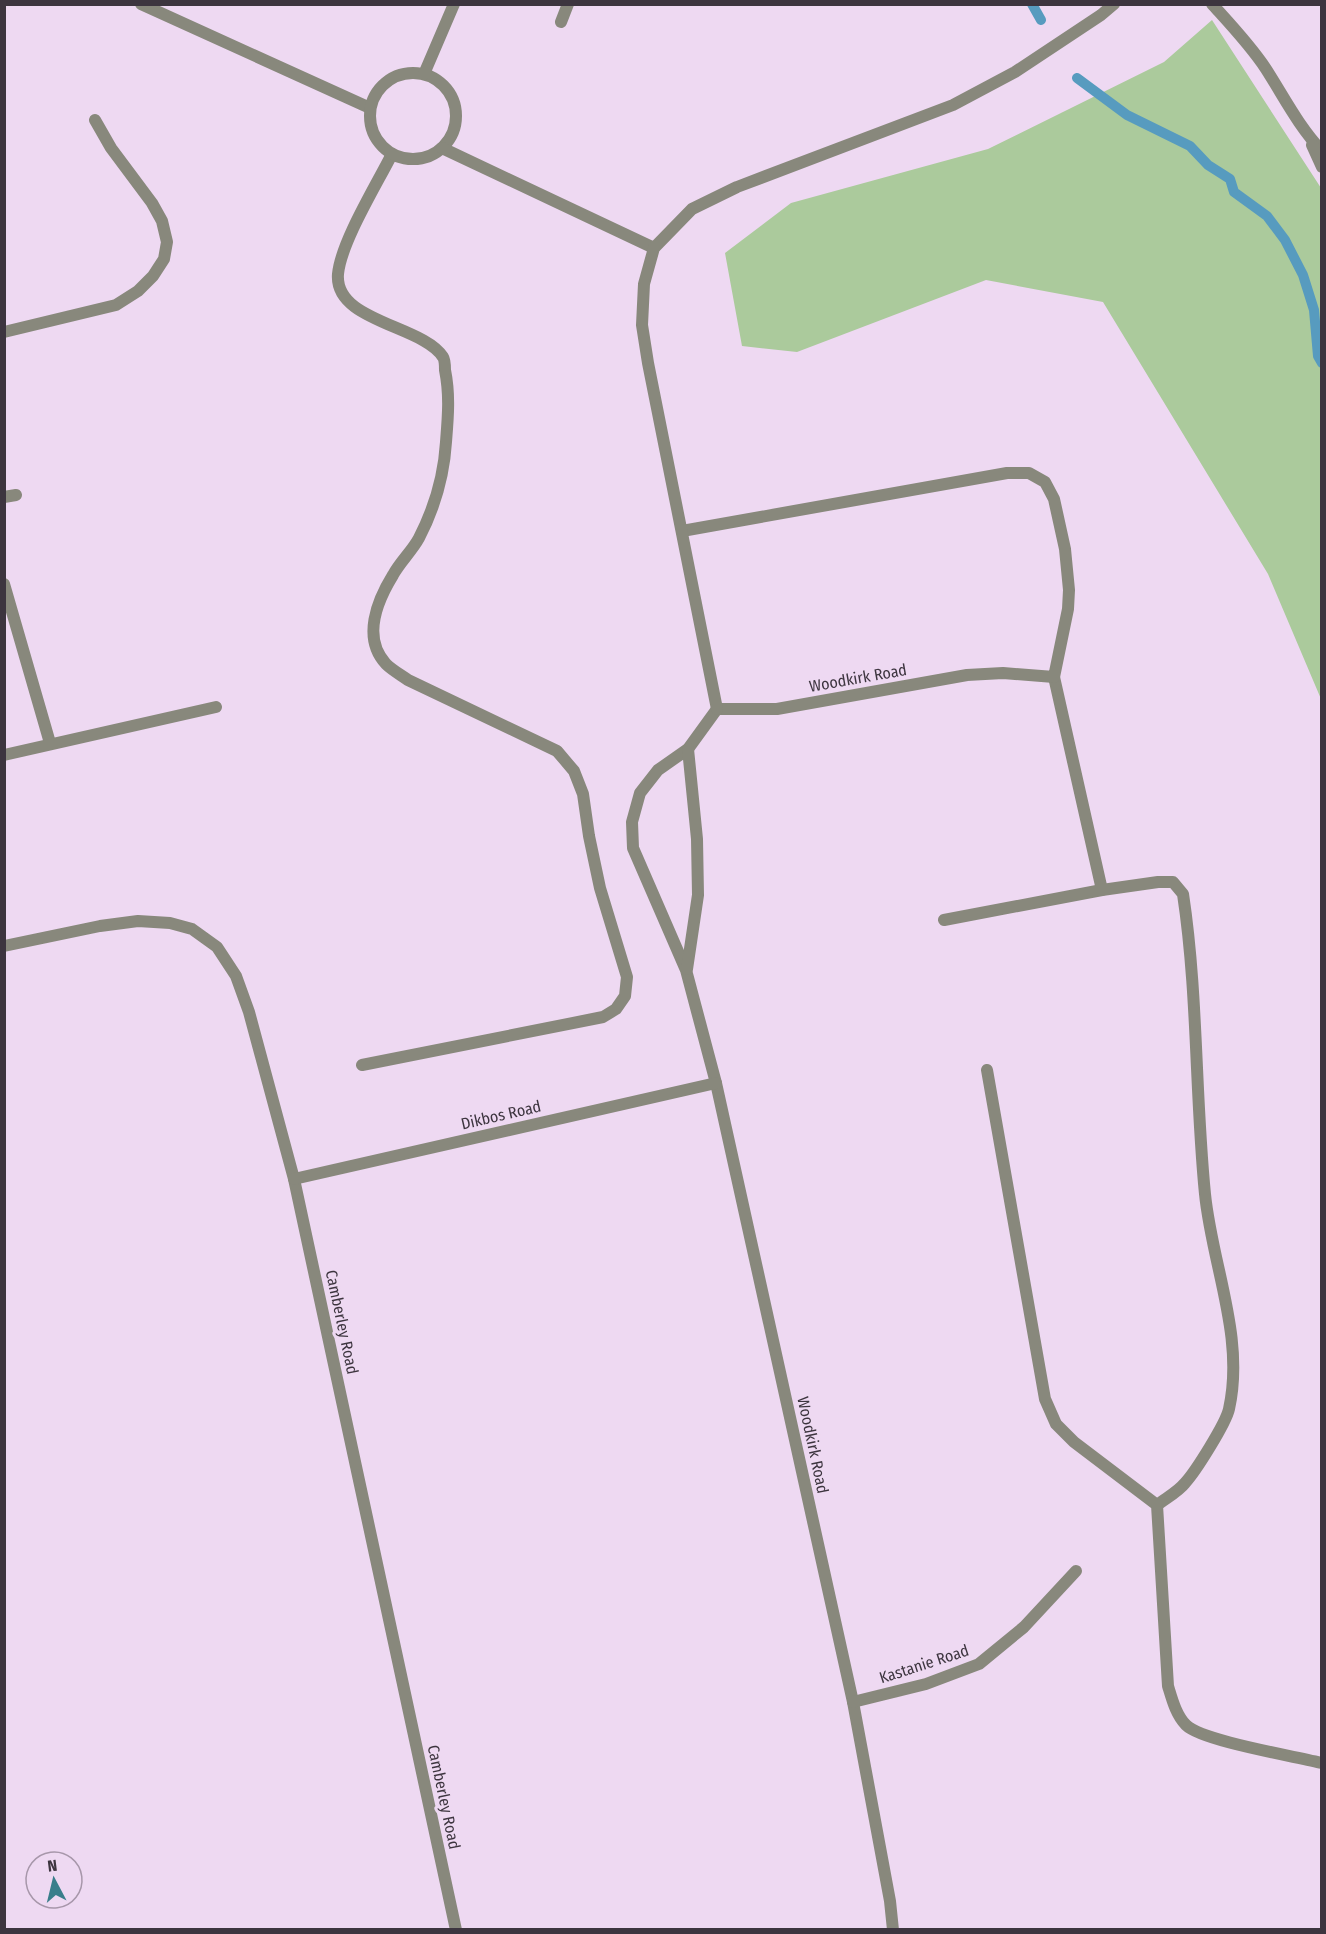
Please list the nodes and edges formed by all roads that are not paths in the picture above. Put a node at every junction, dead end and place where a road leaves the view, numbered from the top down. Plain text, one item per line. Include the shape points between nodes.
1 (141, 4) edge
2 (454, 4) edge
3 (568, 4) edge
4 (1114, 4) edge
5 (1212, 4) edge
6 (561, 21) dead end
7 (424, 74) junction
8 (370, 108) junction
9 (94, 120) dead end
10 (1308, 136) junction
11 (442, 148) junction
12 (1322, 151) edge
13 (392, 154) junction
14 (1322, 167) edge
15 (654, 248) junction
16 (4, 332) edge
17 (682, 531) junction
18 (4, 585) edge
19 (1054, 677) junction
20 (216, 707) dead end
21 (717, 709) junction
22 (50, 743) junction
23 (688, 749) junction
24 (4, 755) edge
25 (1102, 890) junction
26 (944, 920) dead end
27 (4, 946) edge
28 (686, 970) junction
29 (362, 1065) dead end
30 (987, 1070) dead end
31 (716, 1083) junction
32 (294, 1179) junction
33 (1157, 1505) junction
34 (1076, 1570) dead end
35 (854, 1702) junction
36 (1322, 1763) edge
37 (456, 1929) edge
38 (893, 1929) edge

1 - 8 street
2 - 7 street
3 - 6 street
4 - 15 street via 1015,72 952,105 737,187 692,209
5 - 10 street via 1264,67
7 - 8 street via 396,76 375,95
7 - 11 street via 446,88 453,99 456,112 452,132
8 - 13 street via 374,134
9 - 16 street via 162,221 164,259 138,291 116,305
10 - 12 street
10 - 14 street
11 - 13 street via 418,159
11 - 15 street
13 - 29 street via 346,244 339,269 340,290 360,310 428,344 443,357 450,402 446,456 438,492 419,538 378,604 373,629 375,645 386,664 408,680 557,751 574,771 583,794 600,888 627,977 625,996 616,1009 603,1017
15 - 17 street via 644,284 642,325
17 - 19 street via 1029,472 1045,482 1054,499 1065,549 1068,609
17 - 21 street
18 - 22 street
19 - 21 street, Woodkirk Road via 967,675 777,709
19 - 25 street
20 - 22 street
21 - 23 street, Woodkirk Road
22 - 24 street
23 - 28 street, Woodkirk Road via 698,895
23 - 28 street, Woodkirk Road via 658,770 640,793 632,822 633,848
25 - 26 street
25 - 33 street via 1173,882 1183,894 1205,1194 1233,1344 1229,1412 1185,1484
27 - 32 street, Camberley Road via 138,921 192,929 217,947 236,976 249,1012
28 - 31 street, Woodkirk Road
30 - 33 street via 1045,1400 1056,1424 1074,1442
31 - 32 street, Dikbos Road
31 - 35 street, Woodkirk Road
32 - 37 street, Camberley Road
33 - 36 street via 1168,1686 1186,1725 1203,1735
34 - 35 street, Kastanie Road via 1024,1627 979,1664 926,1684
35 - 38 street, Woodkirk Road

